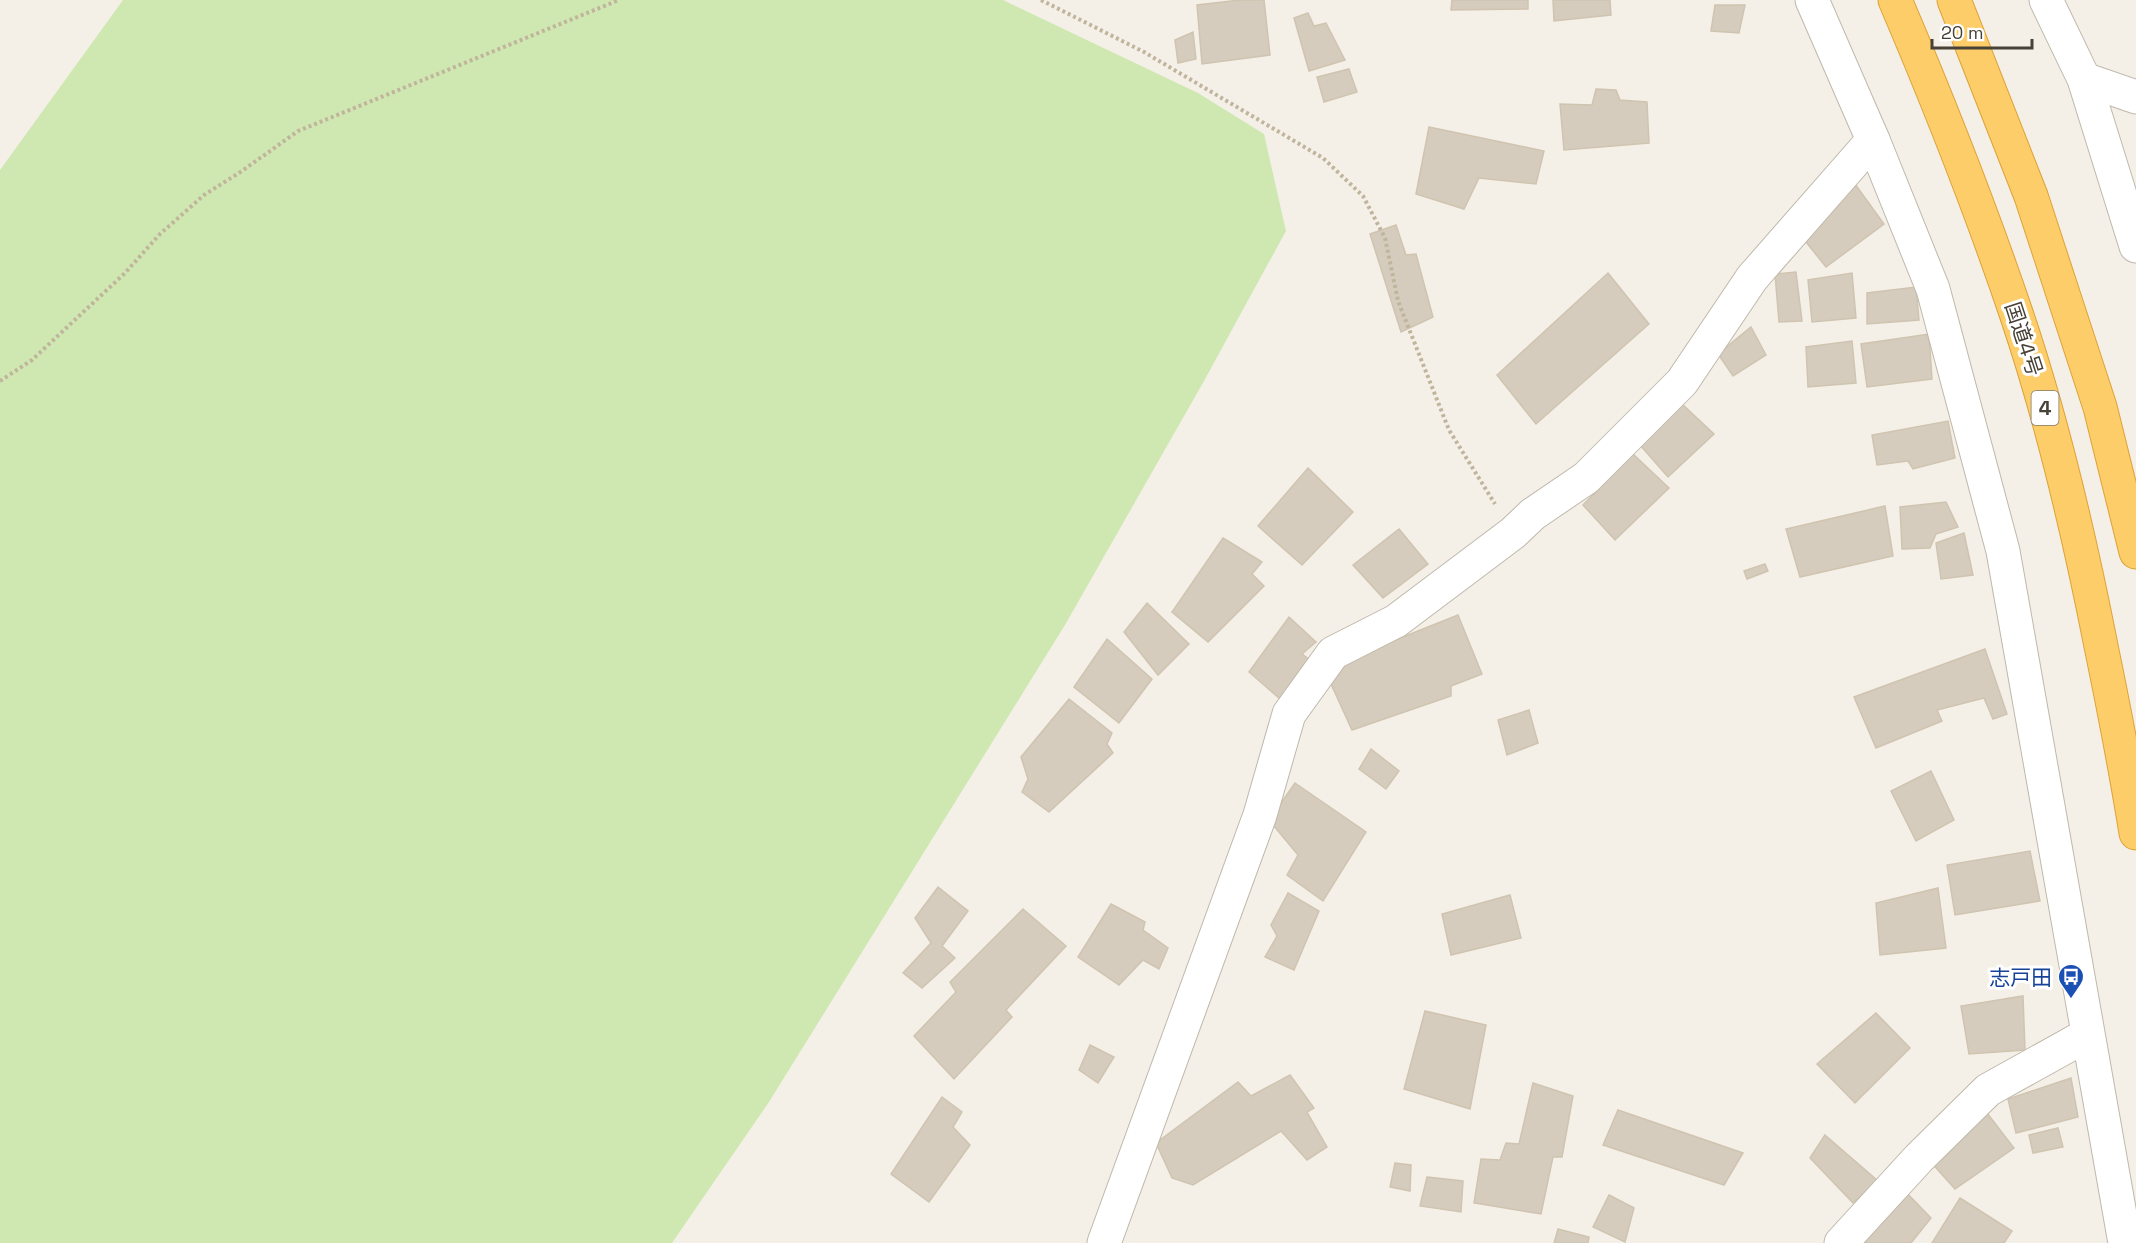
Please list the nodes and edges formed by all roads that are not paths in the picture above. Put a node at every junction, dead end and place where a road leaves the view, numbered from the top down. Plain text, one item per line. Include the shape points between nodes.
1 (1812, 0) edge
2 (1895, 0) edge
3 (1954, 0) edge
4 (2046, 0) edge
5 (2084, 79) junction
6 (2136, 97) edge
7 (1873, 140) junction
8 (2136, 246) edge
9 (2136, 552) edge
10 (2136, 833) edge
11 (2087, 1035) junction
12 (1104, 1243) edge
13 (1841, 1243) edge
14 (2125, 1243) edge

1 - 7 street
2 - 10 highway, 国道4号 / 4 via 1956,148 2017,313 2050,423 2079,537
3 - 9 highway via 2031,196 2100,407
4 - 5 street
5 - 6 street
5 - 8 street
7 - 11 street via 1933,289 2003,551
7 - 12 street via 1752,278 1682,382 1586,478 1533,514 1396,621 1333,653 1289,714 1260,815
11 - 13 street via 1988,1090
11 - 14 street

